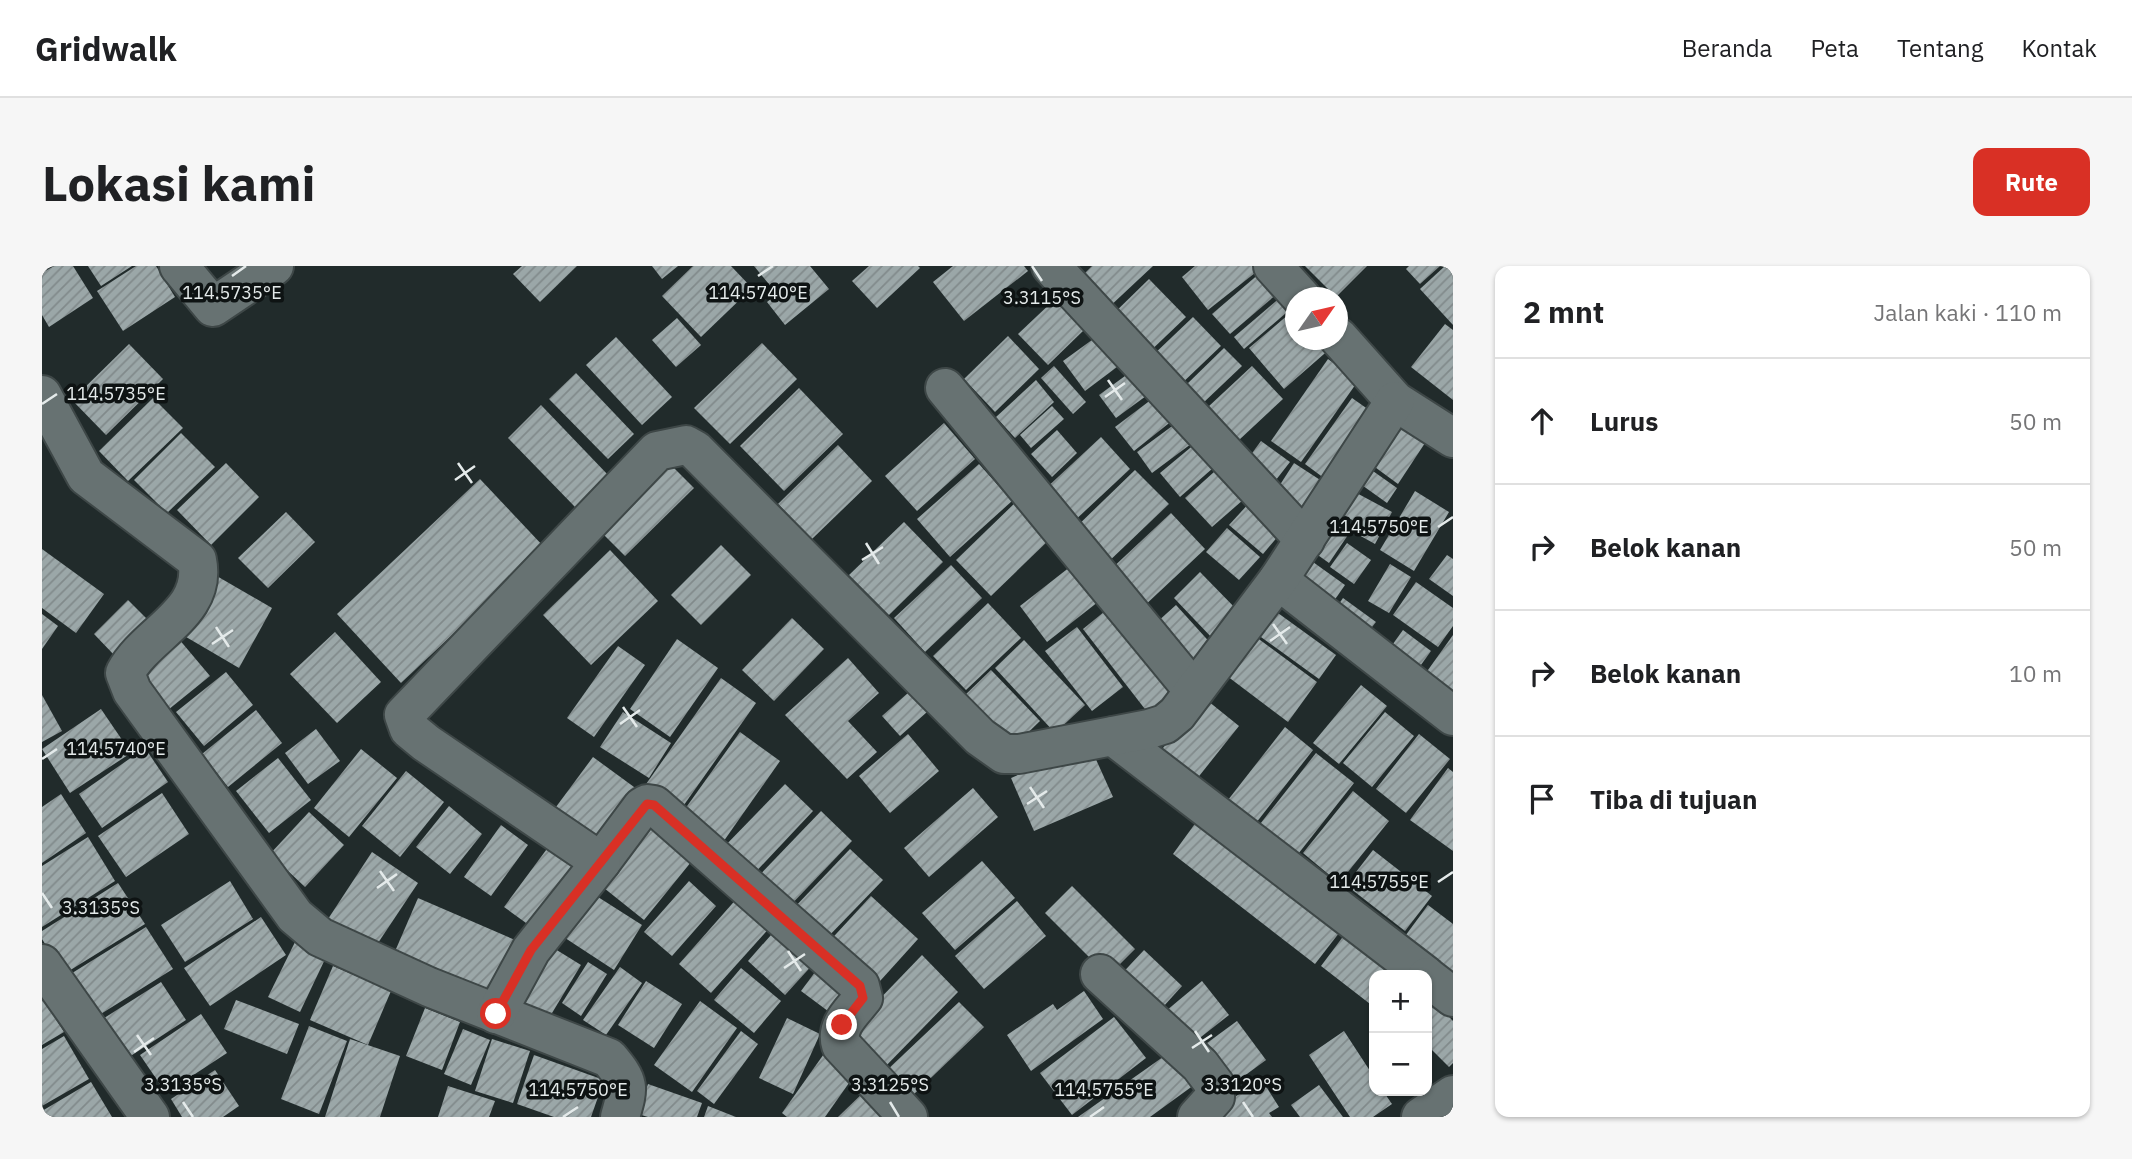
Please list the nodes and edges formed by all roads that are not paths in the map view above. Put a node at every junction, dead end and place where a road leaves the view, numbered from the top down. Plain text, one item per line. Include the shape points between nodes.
1 (179, 266) edge
2 (274, 266) edge
3 (1051, 266) edge
4 (1273, 266) edge
5 (1291, 287) edge
6 (1348, 348) edge
7 (945, 388) dead end
8 (42, 395) edge
9 (1395, 401) junction
10 (1453, 438) edge
11 (1305, 540) junction
12 (1278, 580) junction
13 (1194, 691) junction
14 (1453, 716) edge
15 (1113, 736) junction
16 (601, 862) junction
17 (42, 964) edge
18 (1418, 970) edge
19 (1100, 974) dead end
20 (1432, 981) edge
21 (1453, 997) edge
22 (496, 1014) junction
23 (1453, 1095) edge
24 (150, 1117) edge
25 (620, 1117) edge
26 (908, 1117) edge
27 (1197, 1117) edge
28 (1420, 1117) edge

1 - 2 street via 213,307
3 - 11 street
4 - 5 street
6 - 9 street
7 - 13 street
8 - 22 street via 86,476 197,560 195,590 181,616 145,644 125,673 132,691 295,916 320,937
9 - 10 street
9 - 11 street
11 - 12 street
12 - 13 street
12 - 14 street
13 - 15 street via 1165,724
15 - 16 street via 1004,754 980,737 695,450 672,446 657,451 404,715 409,729 426,743
15 - 18 street
16 - 22 street via 531,950
16 - 26 street via 642,807 654,805 860,986 863,998 842,1025 838,1034 841,1045
17 - 24 street
19 - 27 street via 1200,1065 1214,1085 1215,1097
20 - 21 street
22 - 25 street via 609,1058 625,1076 628,1088
23 - 28 street

